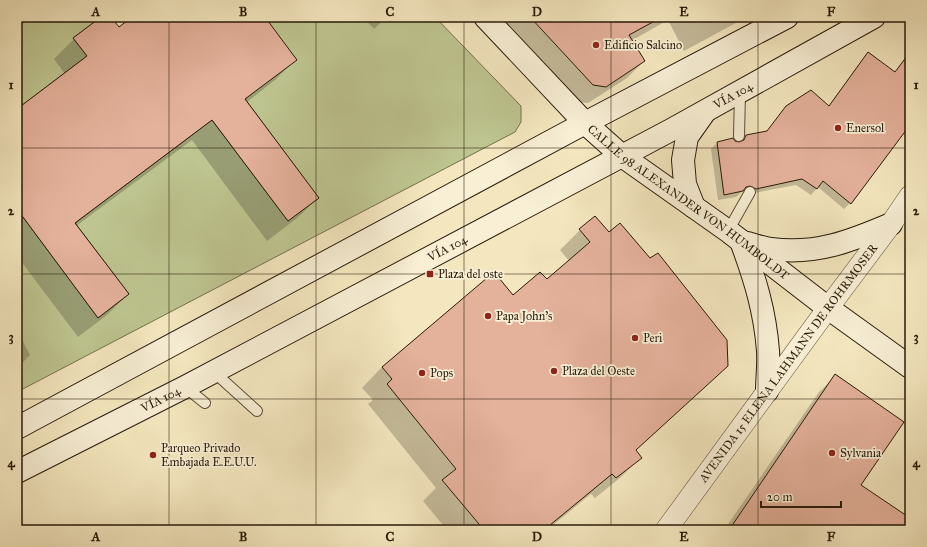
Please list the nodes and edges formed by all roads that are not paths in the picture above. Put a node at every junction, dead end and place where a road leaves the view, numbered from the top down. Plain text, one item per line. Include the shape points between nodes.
1 (485, 17) edge
2 (787, 17) edge
3 (874, 17) edge
4 (740, 92) junction
5 (705, 110) junction
6 (585, 123) junction
7 (739, 136) dead end
8 (622, 156) junction
9 (750, 192) dead end
10 (910, 196) edge
11 (694, 206) junction
12 (891, 224) junction
13 (734, 236) junction
14 (828, 308) junction
15 (910, 367) edge
16 (214, 372) junction
17 (185, 387) junction
18 (767, 391) junction
19 (205, 403) dead end
20 (257, 411) dead end
21 (17, 428) edge
22 (17, 472) edge
23 (666, 530) edge

1 - 6 main road, CALLE 98 ALEXANDER VON HUMBOLDT
2 - 6 main road
3 - 4 main road, VÍA 104
4 - 5 main road, VÍA 104
4 - 7 lane
5 - 8 main road, VÍA 104
5 - 11 main road via 687,137 683,160 686,184
6 - 8 main road, CALLE 98 ALEXANDER VON HUMBOLDT
6 - 21 main road
8 - 11 main road, CALLE 98 ALEXANDER VON HUMBOLDT
8 - 16 main road, VÍA 104
9 - 13 lane
10 - 12 street, AVENIDA 15 ELENA LAHMANN DE ROHRMOSER
11 - 13 main road, CALLE 98 ALEXANDER VON HUMBOLDT
12 - 13 main road via 832,246 802,250 771,249
12 - 14 street, AVENIDA 15 ELENA LAHMANN DE ROHRMOSER
13 - 14 main road, CALLE 98 ALEXANDER VON HUMBOLDT
13 - 18 main road via 755,278 764,315 768,352
14 - 15 main road, CALLE 98 ALEXANDER VON HUMBOLDT
14 - 18 street, AVENIDA 15 ELENA LAHMANN DE ROHRMOSER
16 - 17 main road, VÍA 104
16 - 20 lane
17 - 19 lane
17 - 22 main road, VÍA 104
18 - 23 street, AVENIDA 15 ELENA LAHMANN DE ROHRMOSER

